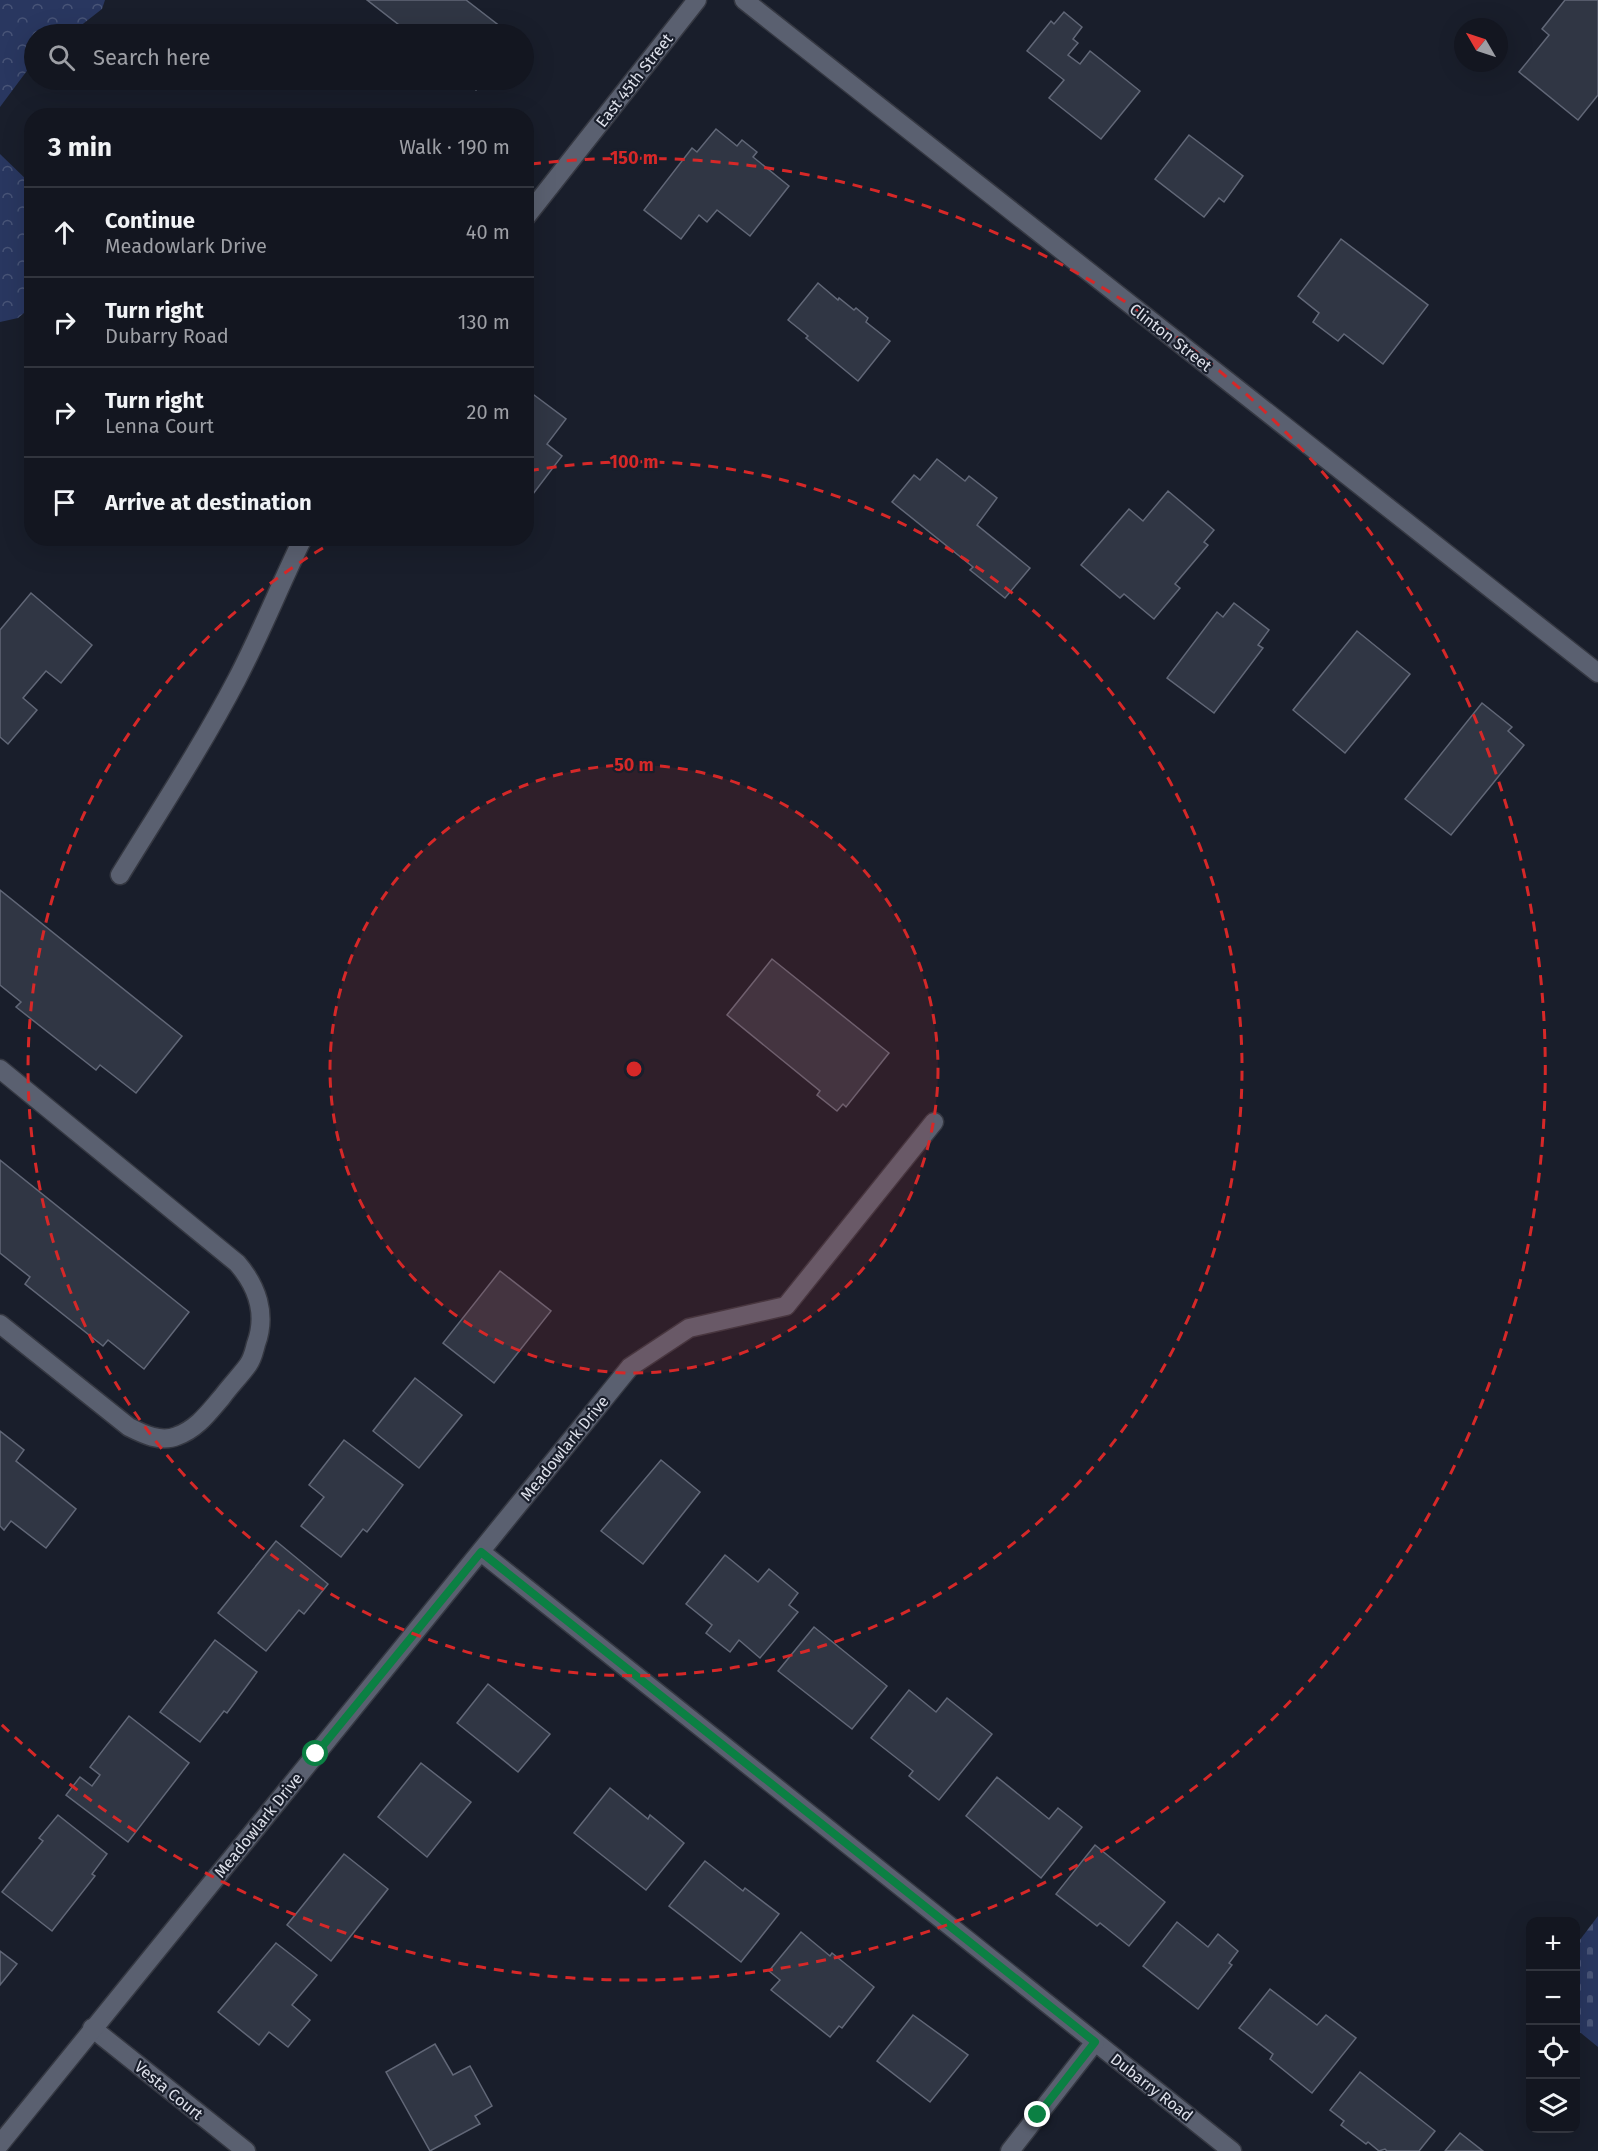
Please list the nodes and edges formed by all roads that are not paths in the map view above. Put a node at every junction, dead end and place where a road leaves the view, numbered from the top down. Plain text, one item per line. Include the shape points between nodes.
1 (697, 0) edge
2 (744, 0) edge
3 (534, 207) edge
4 (299, 546) edge
5 (1598, 673) edge
6 (120, 875) dead end
7 (0, 1069) edge
8 (934, 1122) dead end
9 (0, 1324) edge
10 (481, 1552) junction
11 (92, 2028) junction
12 (1095, 2042) junction
13 (0, 2145) edge
14 (246, 2151) edge
15 (1010, 2151) edge
16 (1232, 2151) edge

1 - 3 street, East 45th Street
2 - 5 street, Clinton Street
4 - 6 street via 238,677
7 - 9 street via 237,1263 258,1296 261,1325 249,1364 202,1421 177,1437 168,1438 146,1435 129,1427
8 - 10 street, Meadowlark Drive via 786,1306 689,1328 630,1367
10 - 11 street, Meadowlark Drive
10 - 12 street, Dubarry Road
11 - 13 street, Meadowlark Drive
11 - 14 street, Vesta Court
12 - 15 street
12 - 16 street, Dubarry Road

